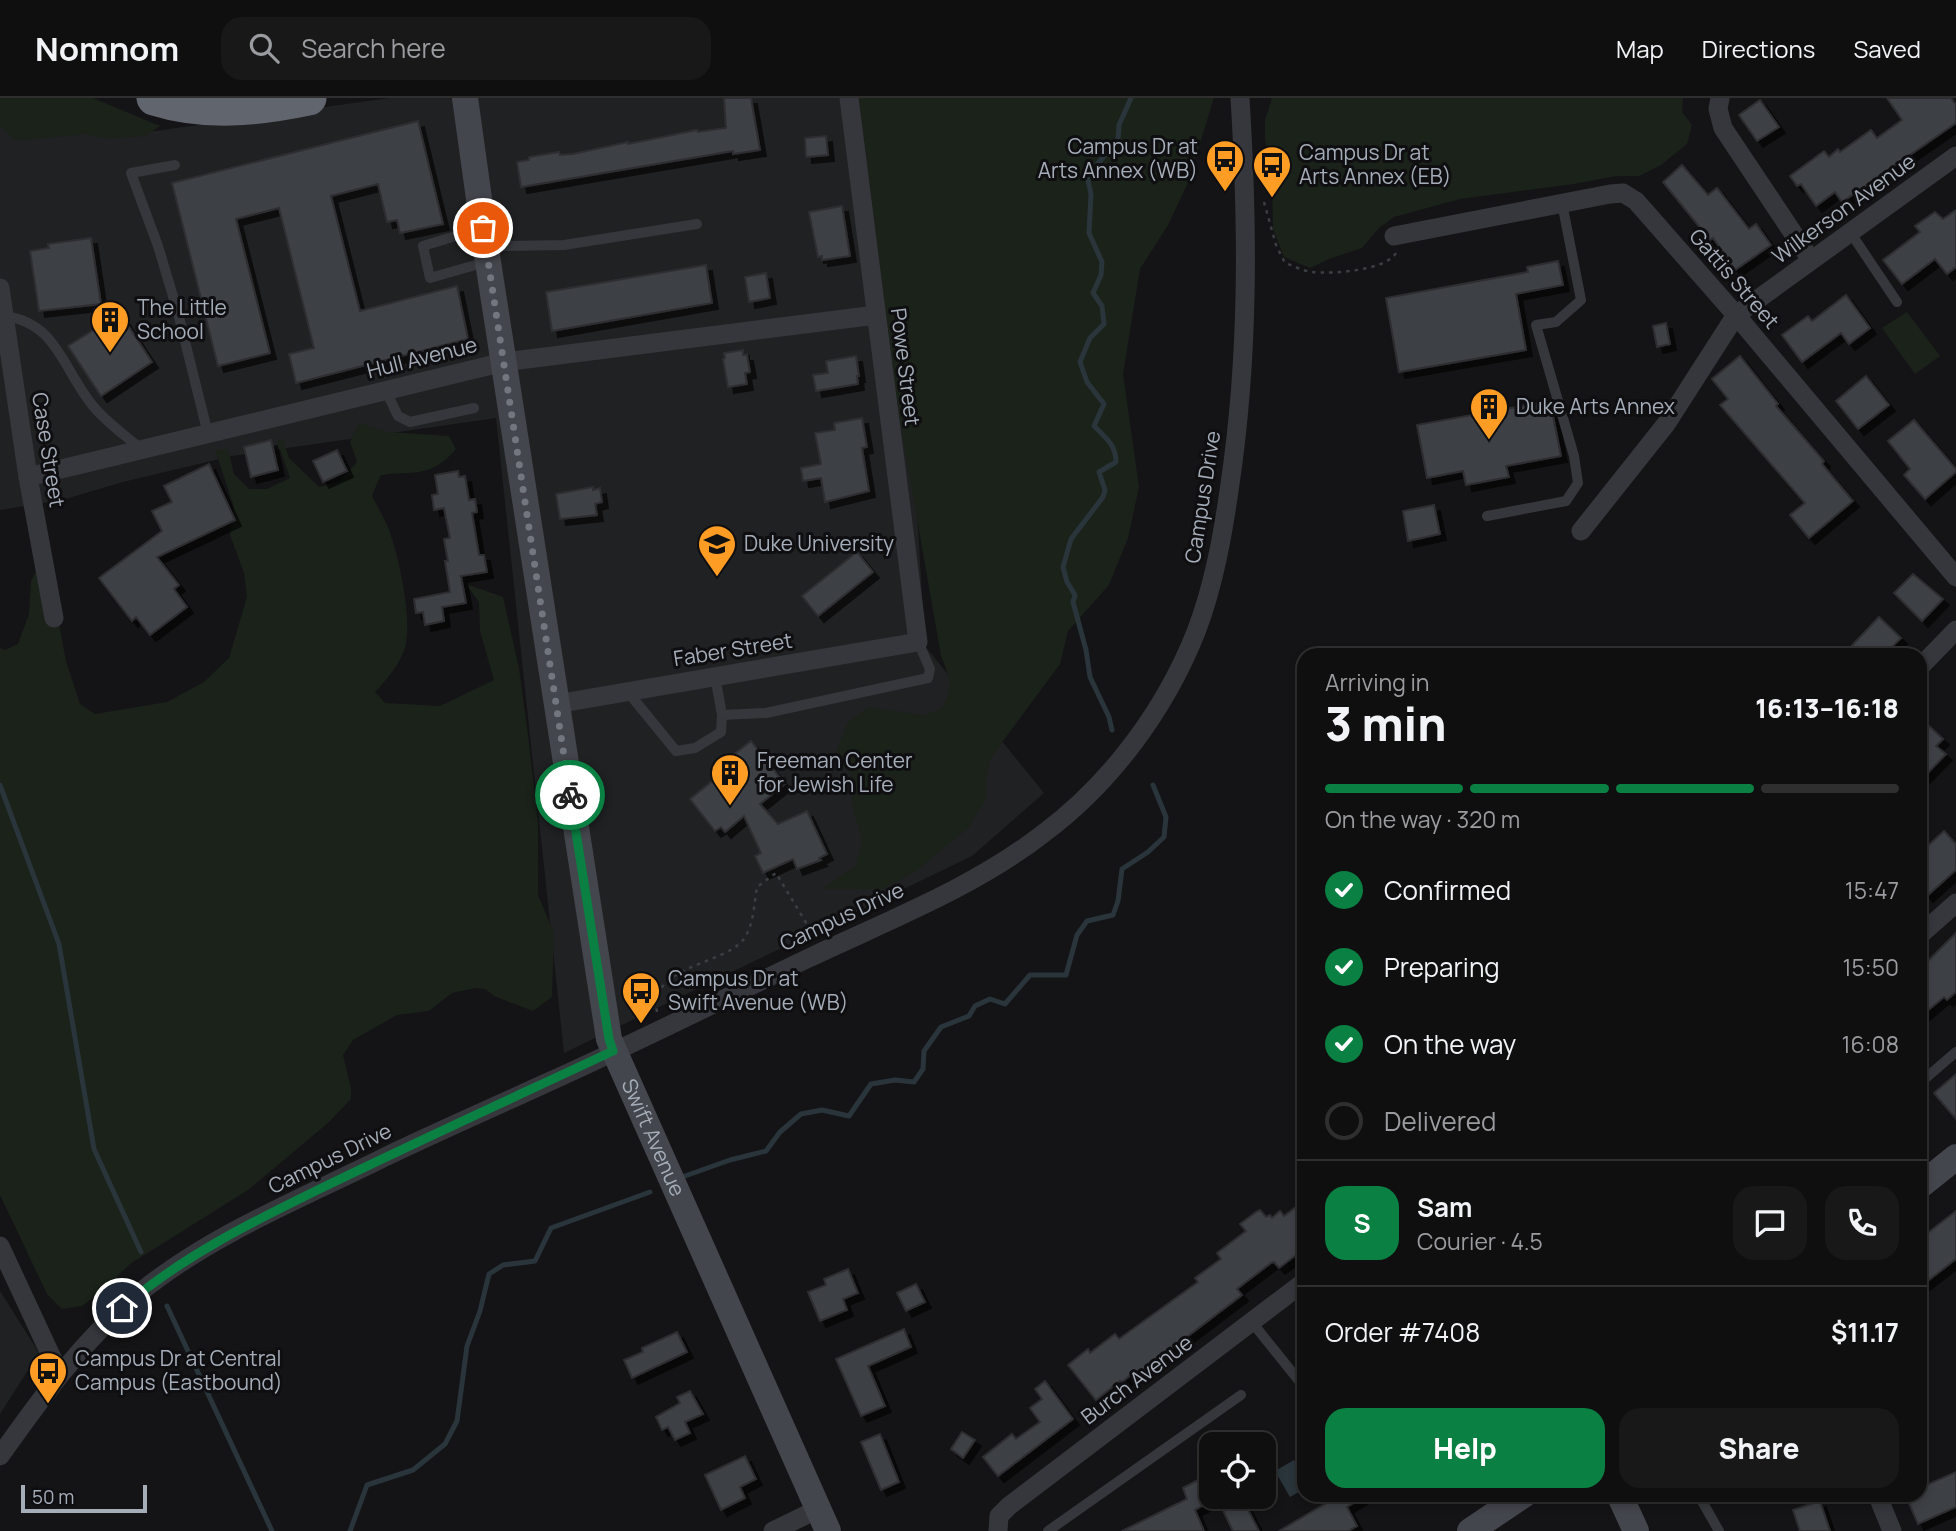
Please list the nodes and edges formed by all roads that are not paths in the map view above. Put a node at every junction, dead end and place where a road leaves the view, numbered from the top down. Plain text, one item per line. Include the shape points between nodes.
1 (153, 98) edge
2 (309, 98) edge
3 (465, 98) edge
4 (849, 98) edge
5 (1240, 98) edge
6 (1720, 98) edge
7 (1956, 156) edge
8 (175, 165) dead end
9 (1562, 203) junction
10 (697, 224) dead end
11 (1850, 232) junction
12 (1394, 236) road end
13 (485, 246) junction
14 (1811, 260) junction
15 (0, 288) edge
16 (1898, 302) dead end
17 (876, 315) junction
18 (1736, 315) junction
19 (4, 316) junction
20 (503, 362) junction
21 (386, 391) junction
22 (474, 408) dead end
23 (208, 434) junction
24 (142, 450) junction
25 (28, 477) junction
26 (1488, 516) dead end
27 (1581, 531) dead end
28 (1956, 578) edge
29 (54, 618) dead end
30 (1956, 630) edge
31 (918, 642) junction
32 (1927, 660) edge
33 (715, 676) junction
34 (627, 691) junction
35 (556, 704) junction
36 (722, 715) junction
37 (1956, 903) edge
38 (1927, 929) edge
39 (613, 1051) junction
40 (1956, 1052) edge
41 (1927, 1077) edge
42 (1956, 1157) edge
43 (1927, 1179) edge
44 (0, 1246) edge
45 (1297, 1287) edge
46 (1251, 1321) junction
47 (59, 1373) junction
48 (1297, 1378) edge
49 (1241, 1395) dead end
50 (0, 1456) edge
51 (1513, 1502) edge
52 (1623, 1502) edge
53 (1703, 1502) edge
54 (1880, 1502) edge
55 (823, 1520) edge
56 (998, 1524) edge
57 (773, 1531) edge
58 (1048, 1531) edge
59 (1470, 1531) edge
60 (1636, 1531) edge
61 (1719, 1531) edge
62 (1892, 1531) edge

1 - 2 highway via 220,108 271,106
3 - 13 street, Swift Avenue
4 - 17 street, Powe Street
5 - 39 street, Campus Drive via 1246,193 1245,336 1225,519 1195,635 1146,723 1090,792 1016,854
6 - 14 street via 1723,128
7 - 11 street, Wilkerson Avenue
8 - 23 lane via 131,173 166,273
9 - 12 street, Gattis Street
9 - 18 street, Gattis Street via 1623,193 1636,201
9 - 26 lane via 1581,300 1556,322 1536,326 1578,483 1566,501
10 - 13 lane via 564,246
11 - 14 street, Wilkerson Avenue
11 - 16 lane
13 - 13 lane via 423,246 430,278
13 - 20 street, Swift Avenue
14 - 18 street, Wilkerson Avenue
15 - 19 street, Case Street
17 - 20 street, Hull Avenue
17 - 31 street, Powe Street
18 - 27 street, Wilkerson Avenue via 1666,424
18 - 28 street, Gattis Street
19 - 24 lane via 21,318 42,331 94,407
19 - 25 street, Case Street
20 - 21 street, Hull Avenue
20 - 35 street, Swift Avenue
21 - 22 lane via 398,416 410,422
21 - 23 street, Hull Avenue
23 - 24 street, Hull Avenue
24 - 25 street, Hull Avenue
25 - 29 street, Case Street
30 - 32 street
31 - 33 street, Faber Street
31 - 36 lane via 930,669 928,678 766,713
33 - 34 street, Faber Street
33 - 36 lane
34 - 35 street, Faber Street
34 - 36 lane via 676,751 695,748 721,732
35 - 39 street, Swift Avenue
37 - 38 street
39 - 47 street, Campus Drive via 227,1235 143,1290
39 - 55 street, Swift Avenue
40 - 41 lane
42 - 43 street
44 - 47 street
45 - 46 street, Burch Avenue
46 - 48 lane
46 - 56 street, Burch Avenue via 1009,1506
47 - 50 street, Campus Drive
49 - 58 lane
51 - 59 street
52 - 60 street
53 - 61 lane
54 - 62 street
55 - 57 street

